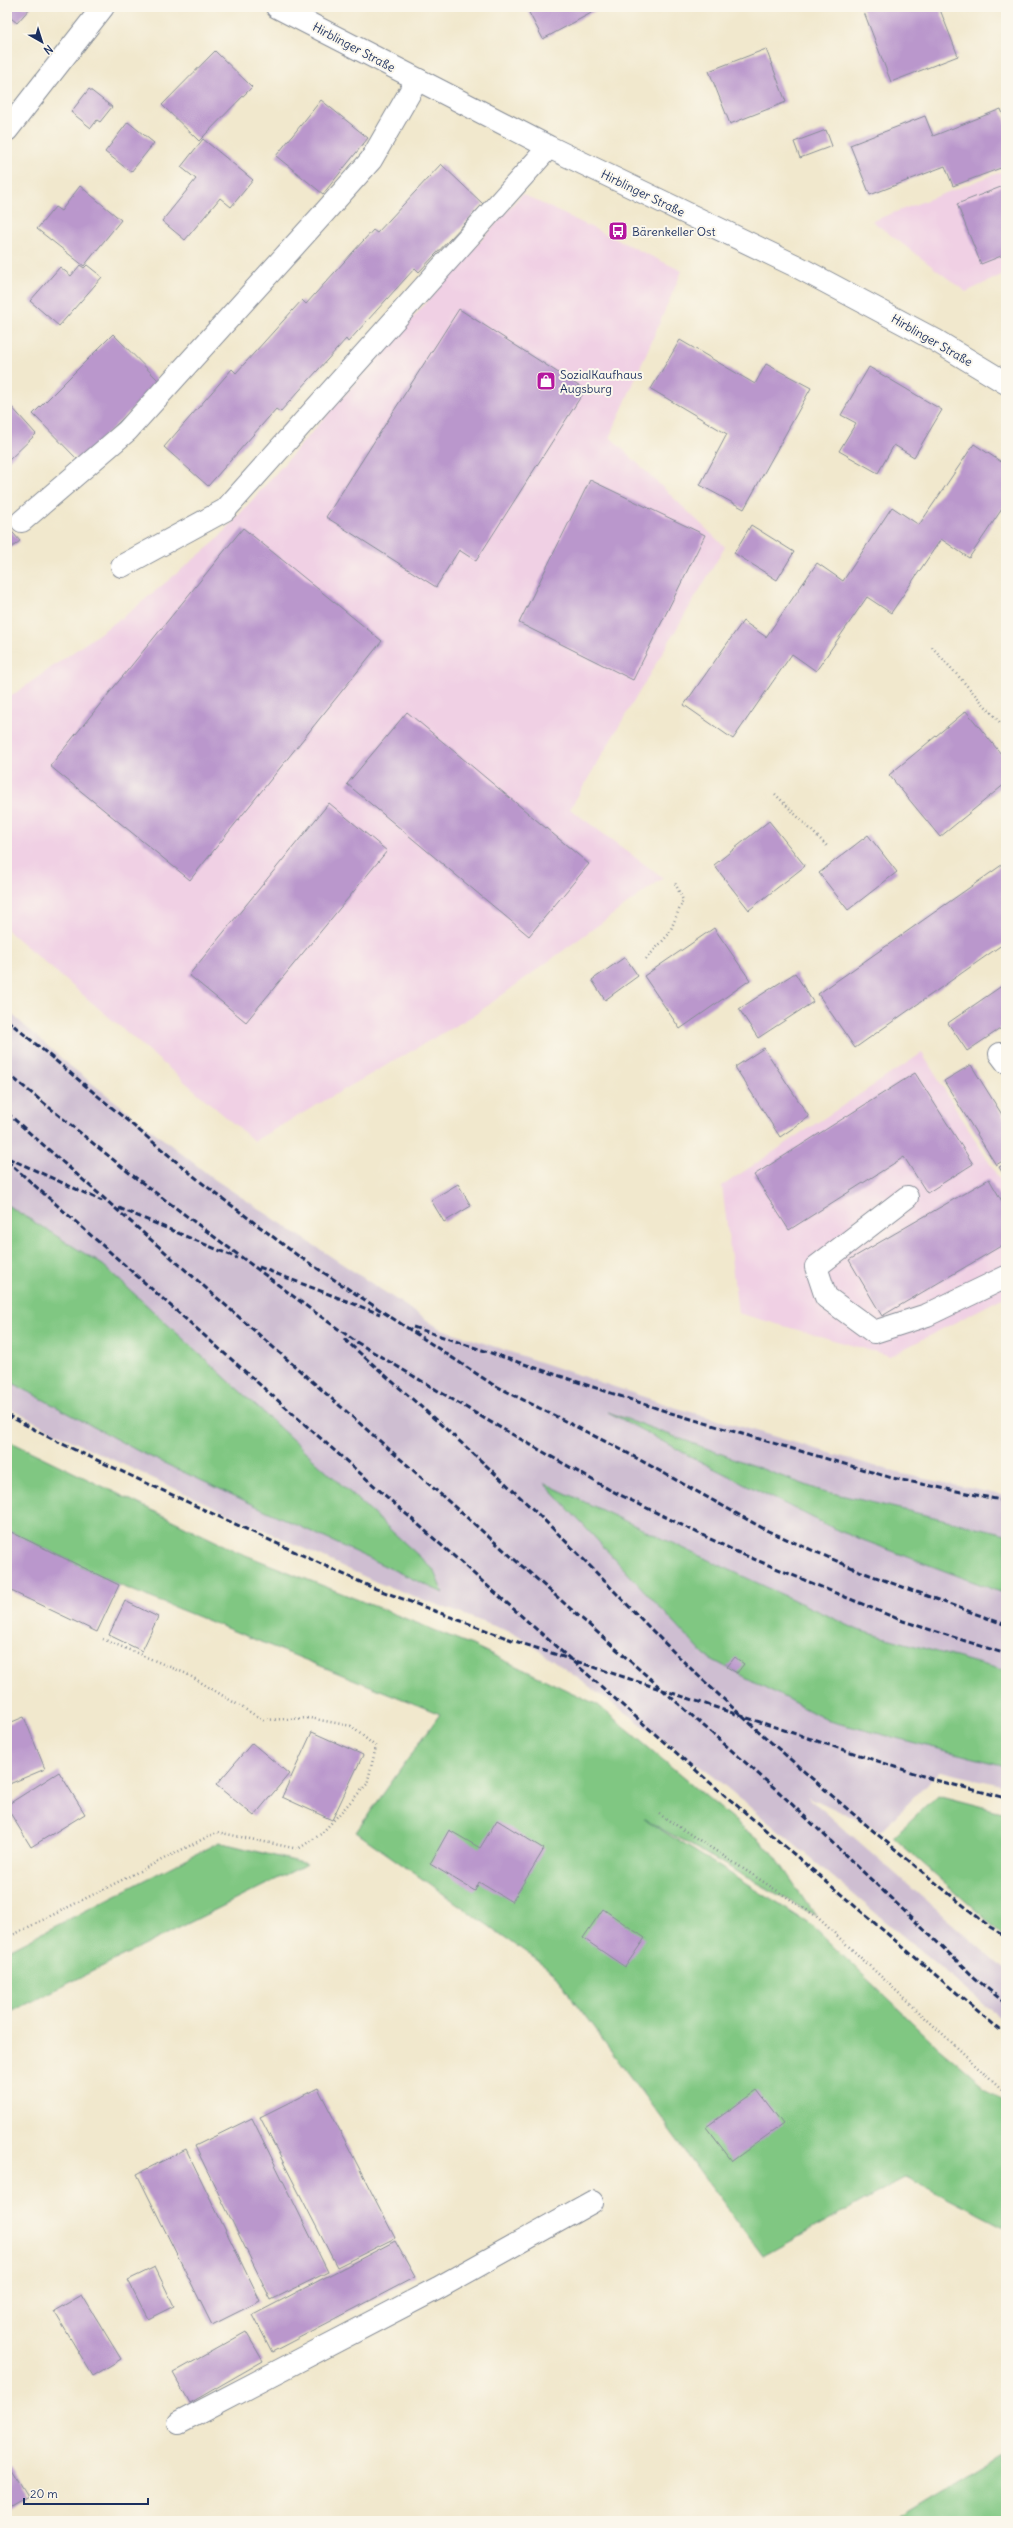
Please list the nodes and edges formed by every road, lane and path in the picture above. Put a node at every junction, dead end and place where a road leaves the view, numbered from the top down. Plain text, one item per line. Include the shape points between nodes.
1 (103, 7) edge
2 (277, 7) edge
3 (417, 80) junction
4 (7, 130) edge
5 (548, 147) junction
6 (1006, 383) edge
7 (22, 521) dead end
8 (122, 566) dead end
9 (932, 647) dead end
10 (1006, 729) edge
11 (775, 794) dead end
12 (828, 847) dead end
13 (674, 881) dead end
14 (646, 959) dead end
15 (907, 1197) dead end
16 (1006, 1277) edge
17 (103, 1639) dead end
18 (659, 1814) dead end
19 (7, 1938) edge
20 (1006, 2093) edge
21 (592, 2202) dead end
22 (178, 2423) dead end

1 - 4 street
2 - 3 street, Hirblinger Straße
3 - 5 street, Hirblinger Straße
3 - 7 street via 371,160 323,214 127,432
5 - 6 street, Hirblinger Straße via 796,266 936,340
5 - 8 street via 225,510
9 - 10 path
11 - 12 path
13 - 14 path via 683,900 669,934
15 - 16 street via 816,1267 826,1297 874,1332 927,1315
17 - 19 path via 187,1674 263,1720 310,1718 351,1726 376,1747 367,1784 321,1834 298,1849 217,1832
18 - 20 path via 816,1916
21 - 22 street via 438,2288

